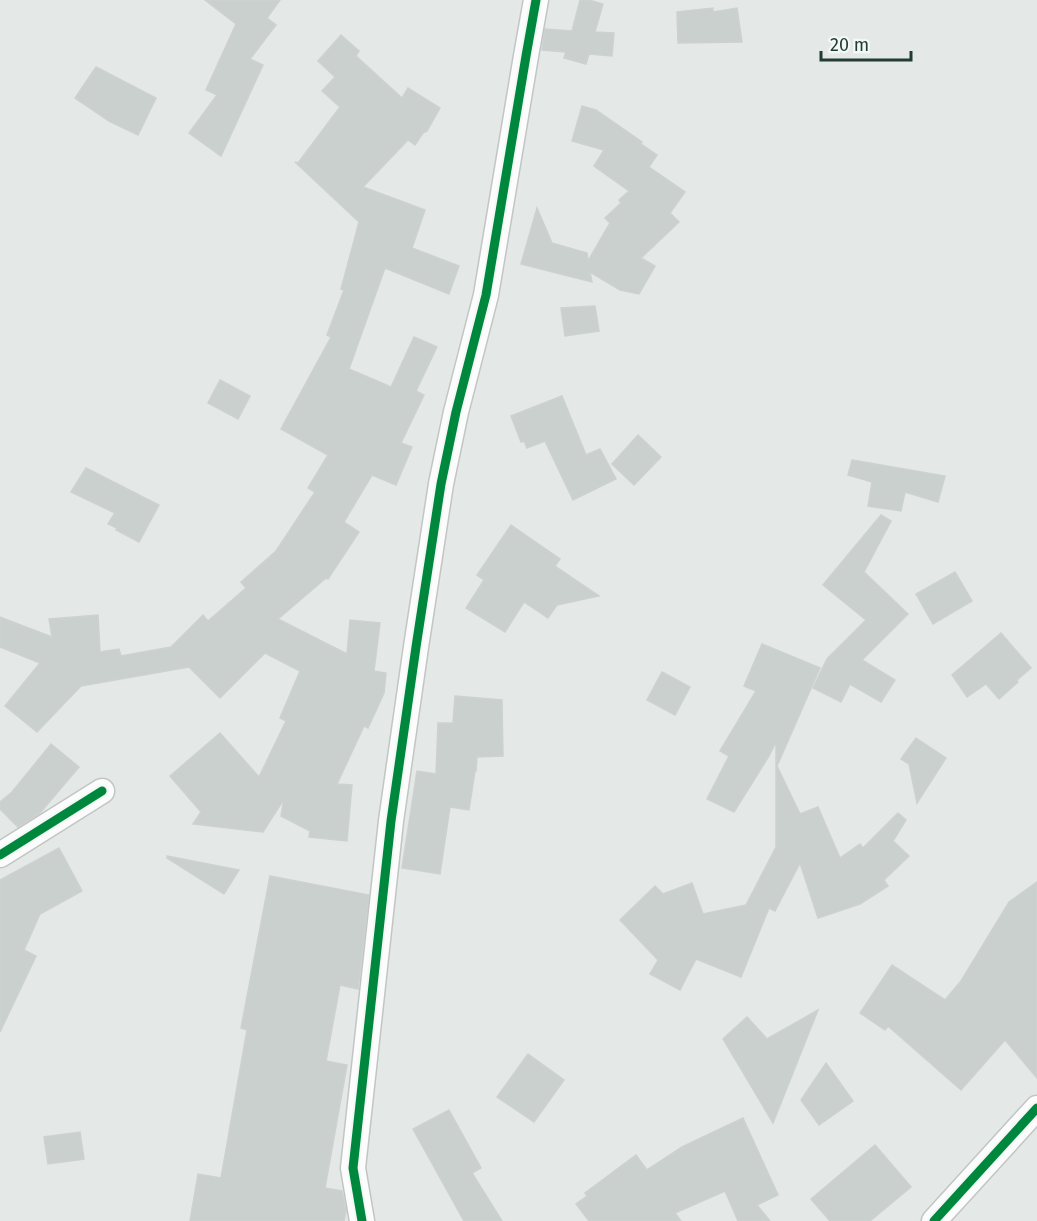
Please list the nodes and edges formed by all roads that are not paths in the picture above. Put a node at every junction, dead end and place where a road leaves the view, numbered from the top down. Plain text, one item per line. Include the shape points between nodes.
1 (536, 0) edge
2 (102, 791) dead end
3 (0, 855) edge
4 (1037, 1108) edge
5 (362, 1221) edge
6 (934, 1221) edge

1 - 5 street via 486,295 441,484 414,658 391,821 353,1168
2 - 3 street
4 - 6 street

